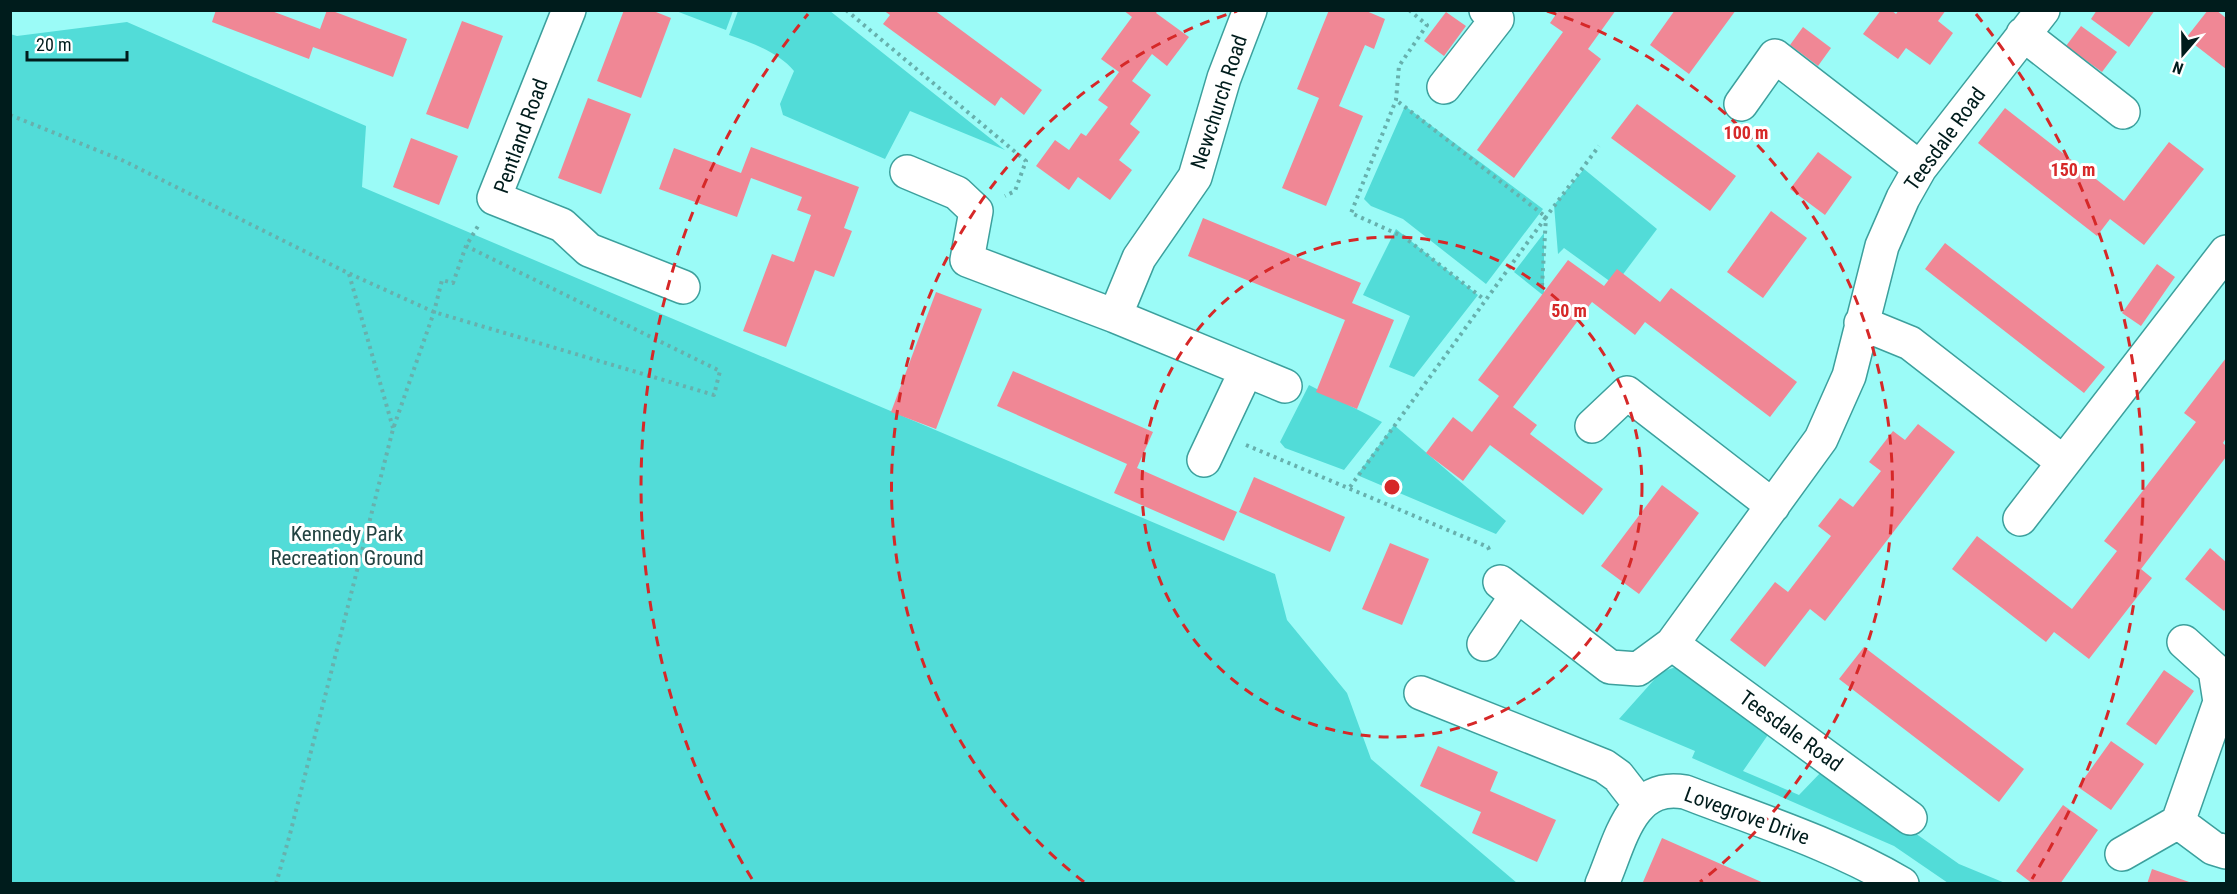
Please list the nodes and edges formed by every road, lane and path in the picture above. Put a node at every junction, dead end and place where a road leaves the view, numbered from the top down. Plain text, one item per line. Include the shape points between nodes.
1 (846, 10) edge
2 (1250, 10) edge
3 (1409, 10) edge
4 (1486, 10) edge
5 (567, 11) edge
6 (2033, 22) edge
7 (1444, 87) dead end
8 (1396, 100) junction
9 (1742, 104) dead end
10 (2123, 112) dead end
11 (10, 115) edge
12 (1599, 146) dead end
13 (1920, 168) junction
14 (907, 172) dead end
15 (494, 198) junction
16 (976, 211) junction
17 (1546, 216) junction
18 (466, 246) junction
19 (2226, 252) edge
20 (348, 273) junction
21 (1542, 286) dead end
22 (683, 287) dead end
23 (1485, 300) junction
24 (434, 312) junction
25 (1115, 316) junction
26 (1861, 322) junction
27 (1246, 371) junction
28 (1285, 386) dead end
29 (1592, 426) dead end
30 (393, 429) junction
31 (1211, 447) joint
32 (2063, 462) junction
33 (1350, 487) junction
34 (1773, 506) junction
35 (2020, 519) dead end
36 (1508, 588) junction
37 (2184, 642) dead end
38 (1484, 644) dead end
39 (1672, 644) junction
40 (1421, 693) dead end
41 (1639, 802) junction
42 (1910, 818) dead end
43 (2178, 822) junction
44 (2226, 852) edge
45 (2122, 854) dead end
46 (1887, 880) edge
47 (276, 884) edge
48 (1602, 884) edge

1 - 16 path via 1026,161 1015,191
2 - 25 street, Newchurch Road via 1224,78 1195,177 1138,258
3 - 8 path via 1427,24 1399,66
4 - 7 street via 1497,19
5 - 15 street, Pentland Road
6 - 10 street, Teesdale Road
6 - 13 street, Teesdale Road
8 - 17 path
8 - 23 path via 1351,213 1404,237
9 - 13 street via 1775,56
11 - 20 path via 124,161
12 - 17 path
13 - 26 street, Teesdale Road via 1882,246
14 - 16 street via 957,193
15 - 18 path
15 - 22 street, Pentland Road via 562,225 589,250
16 - 25 street via 967,260
17 - 21 path
17 - 23 path
18 - 24 path via 453,283 442,280
18 - 24 path via 720,371 714,395
19 - 32 street
20 - 24 path
20 - 30 path
23 - 33 path
24 - 30 path
25 - 27 street
26 - 32 street via 1910,343
26 - 34 street, Teesdale Road via 1849,376 1821,439
27 - 28 street
27 - 31 street
29 - 34 street via 1627,393
30 - 47 path
31 - 33 path
32 - 35 street
33 - 36 path via 1488,547
34 - 39 street, Teesdale Road
36 - 38 street
36 - 39 street, Teesdale Road via 1610,667 1638,669
37 - 43 street via 2215,670 2220,702
39 - 42 street, Teesdale Road
40 - 41 street via 1604,766 1618,776
41 - 46 street, Lovegrove Drive via 1654,792 1684,792 1796,833
41 - 48 street
43 - 44 street via 2213,848
43 - 45 street

